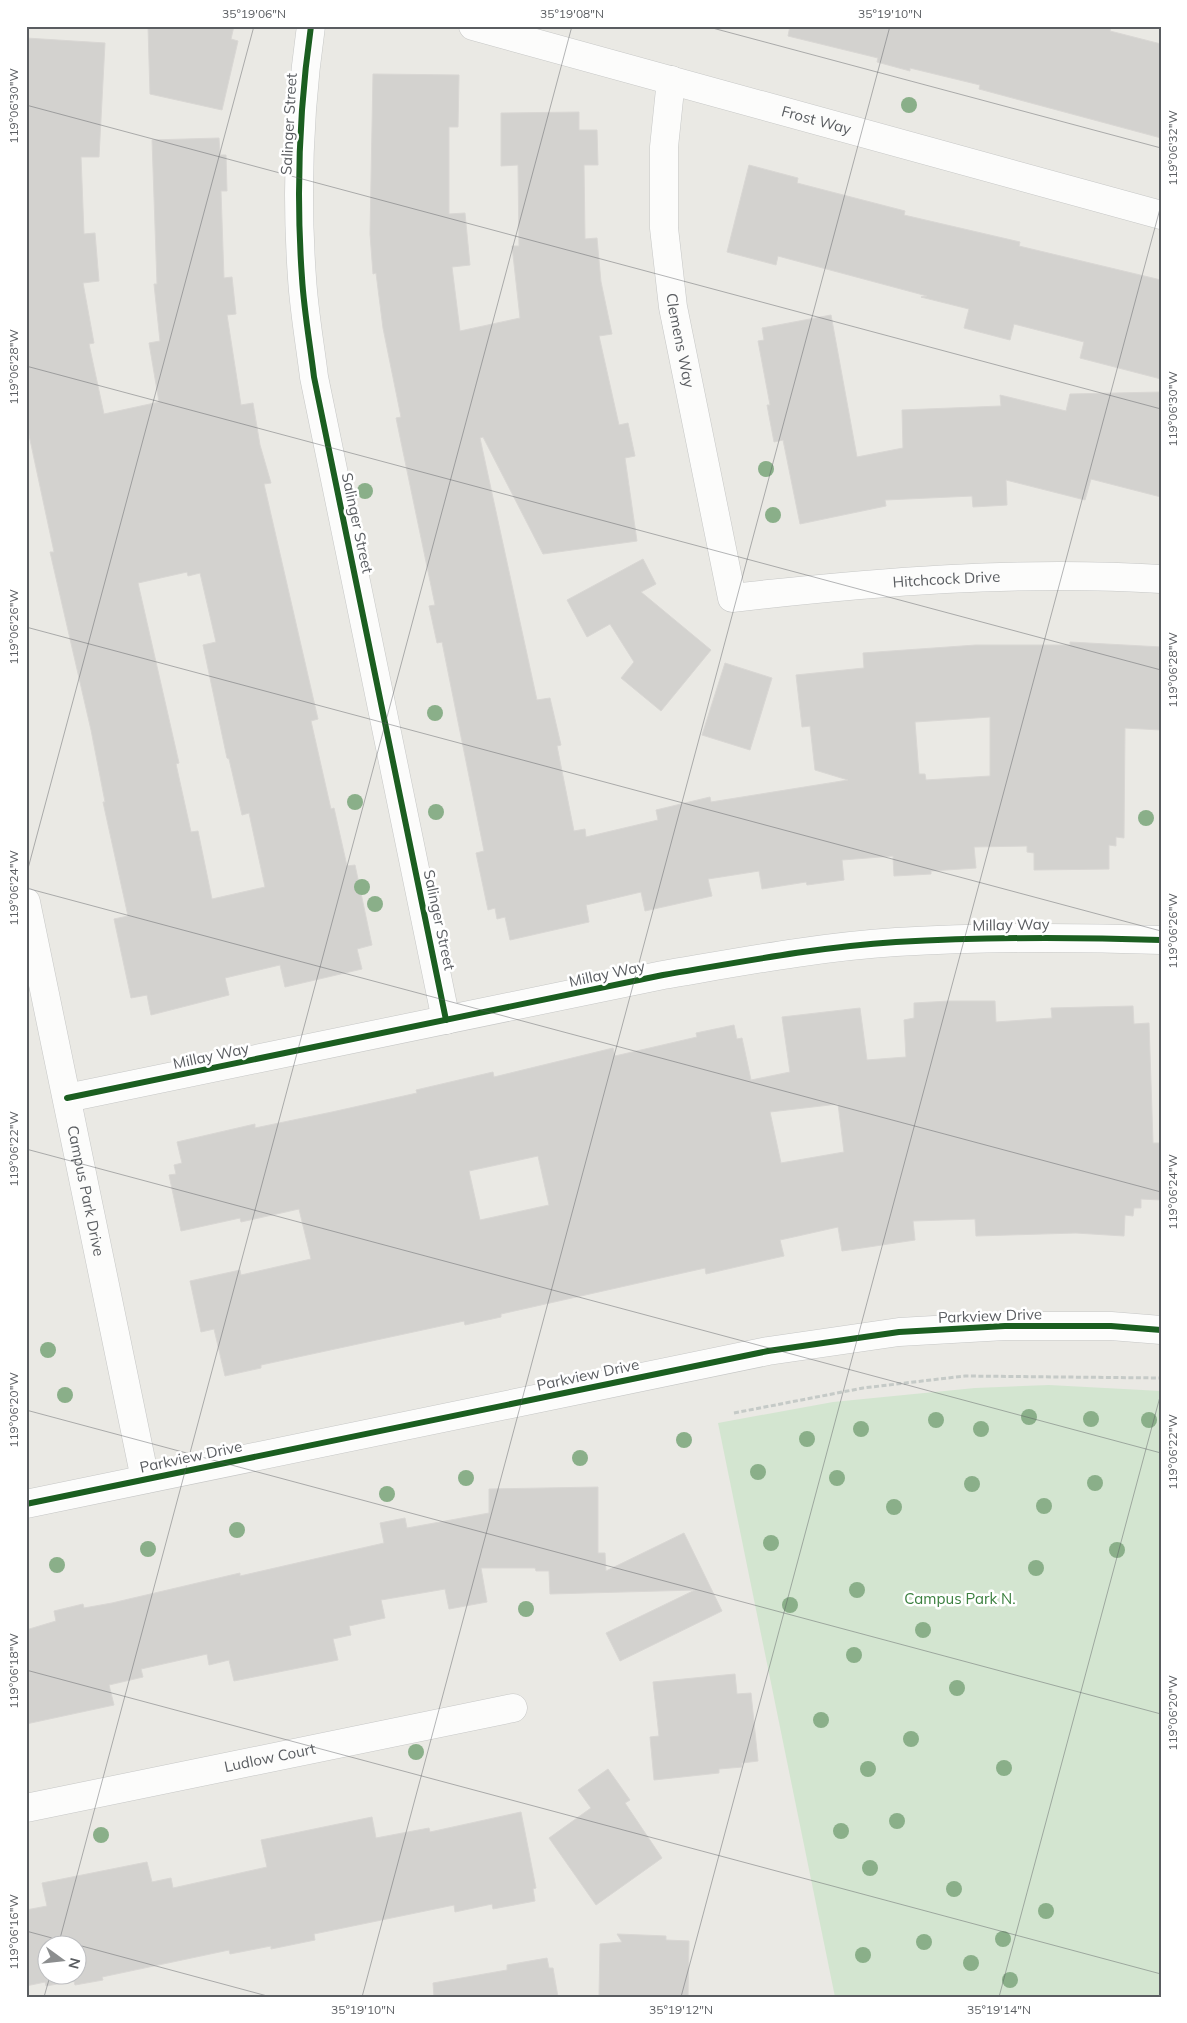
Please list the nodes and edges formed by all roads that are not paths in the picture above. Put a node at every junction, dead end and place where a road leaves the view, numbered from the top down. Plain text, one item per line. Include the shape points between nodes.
1 (311, 26) edge
2 (473, 26) edge
3 (670, 80) junction
4 (1161, 215) edge
5 (1161, 579) edge
6 (732, 598) joint
7 (26, 902) edge
8 (1161, 940) edge
9 (446, 1020) junction
10 (67, 1098) junction
11 (1161, 1330) edge
12 (145, 1479) junction
13 (26, 1504) edge
14 (513, 1708) dead end
15 (26, 1808) edge

1 - 9 street, Salinger Street via 303,81 298,180 302,279 314,377
2 - 3 street, Frost Way
3 - 4 street, Frost Way
3 - 6 street, Clemens Way via 664,147 664,228 673,307
5 - 6 street, Hitchcock Drive via 969,577 850,584
7 - 10 street, Campus Park Drive
8 - 9 street, Millay Way via 1027,936 894,942 762,958 663,975
9 - 10 street, Millay Way
10 - 12 street, Campus Park Drive
11 - 12 street, Parkview Drive via 1111,1326 1005,1326 899,1332 768,1351
12 - 13 street, Parkview Drive
14 - 15 street, Ludlow Court

